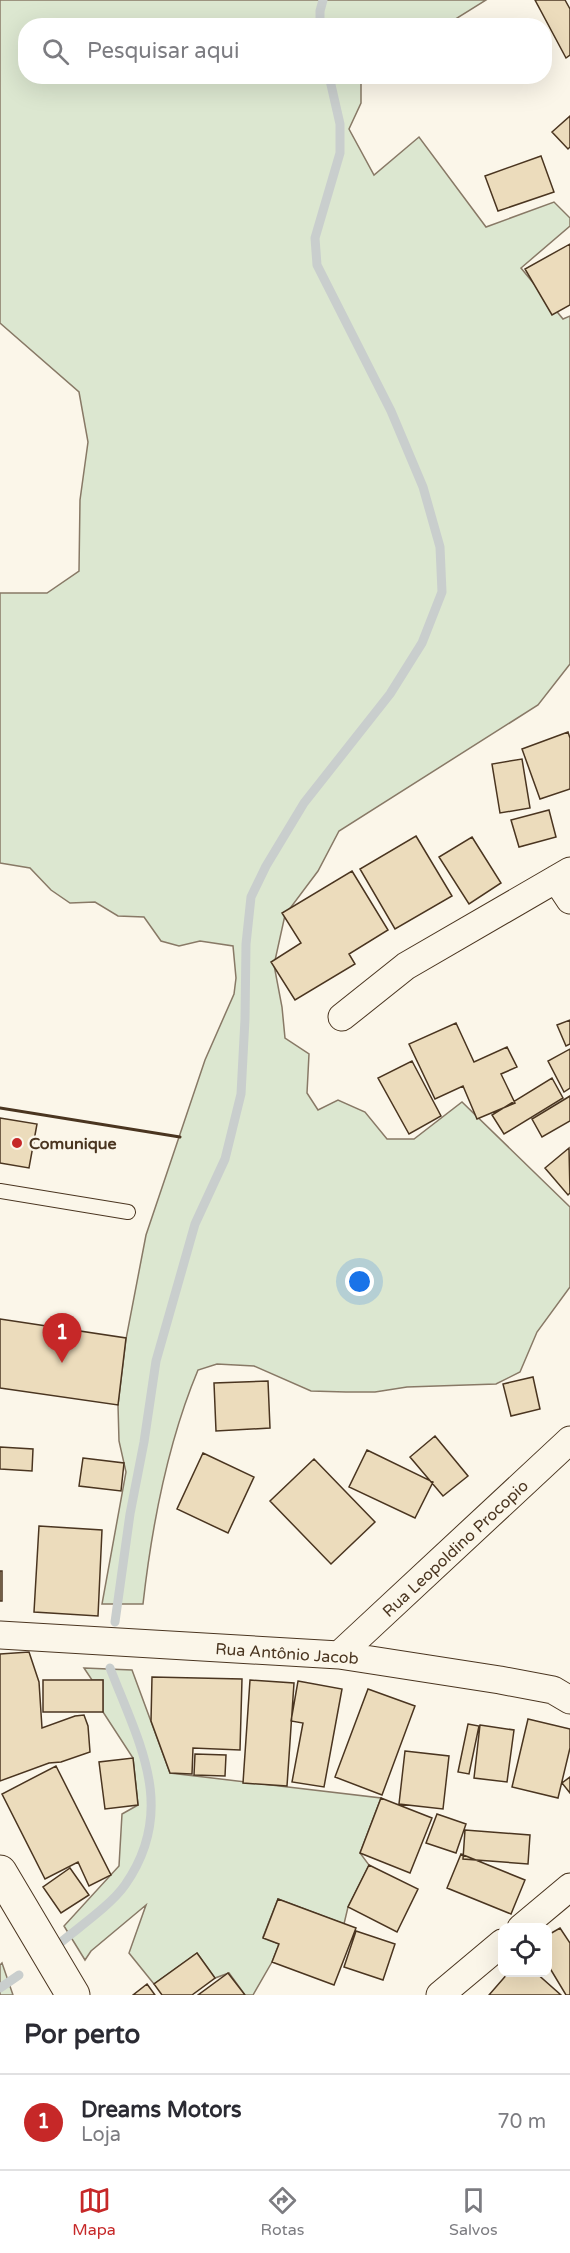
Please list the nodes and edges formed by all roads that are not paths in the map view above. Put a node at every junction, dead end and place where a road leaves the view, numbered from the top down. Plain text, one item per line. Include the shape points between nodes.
1 (565, 884) edge
2 (342, 1017) dead end
3 (0, 1191) edge
4 (128, 1212) dead end
5 (570, 1440) edge
6 (0, 1635) edge
7 (339, 1655) junction
8 (570, 1700) edge
9 (0, 1872) edge
10 (570, 1887) edge
11 (527, 1923) edge
12 (498, 1946) edge
13 (73, 1995) edge
14 (440, 1995) edge

1 - 2 street via 406,966
3 - 4 lane
5 - 7 street, Rua Leopoldino Procopio
6 - 7 street, Rua Antônio Jacob
7 - 8 street, Rua Antônio Jacob via 553,1690
9 - 13 main road
10 - 11 street
12 - 14 street

